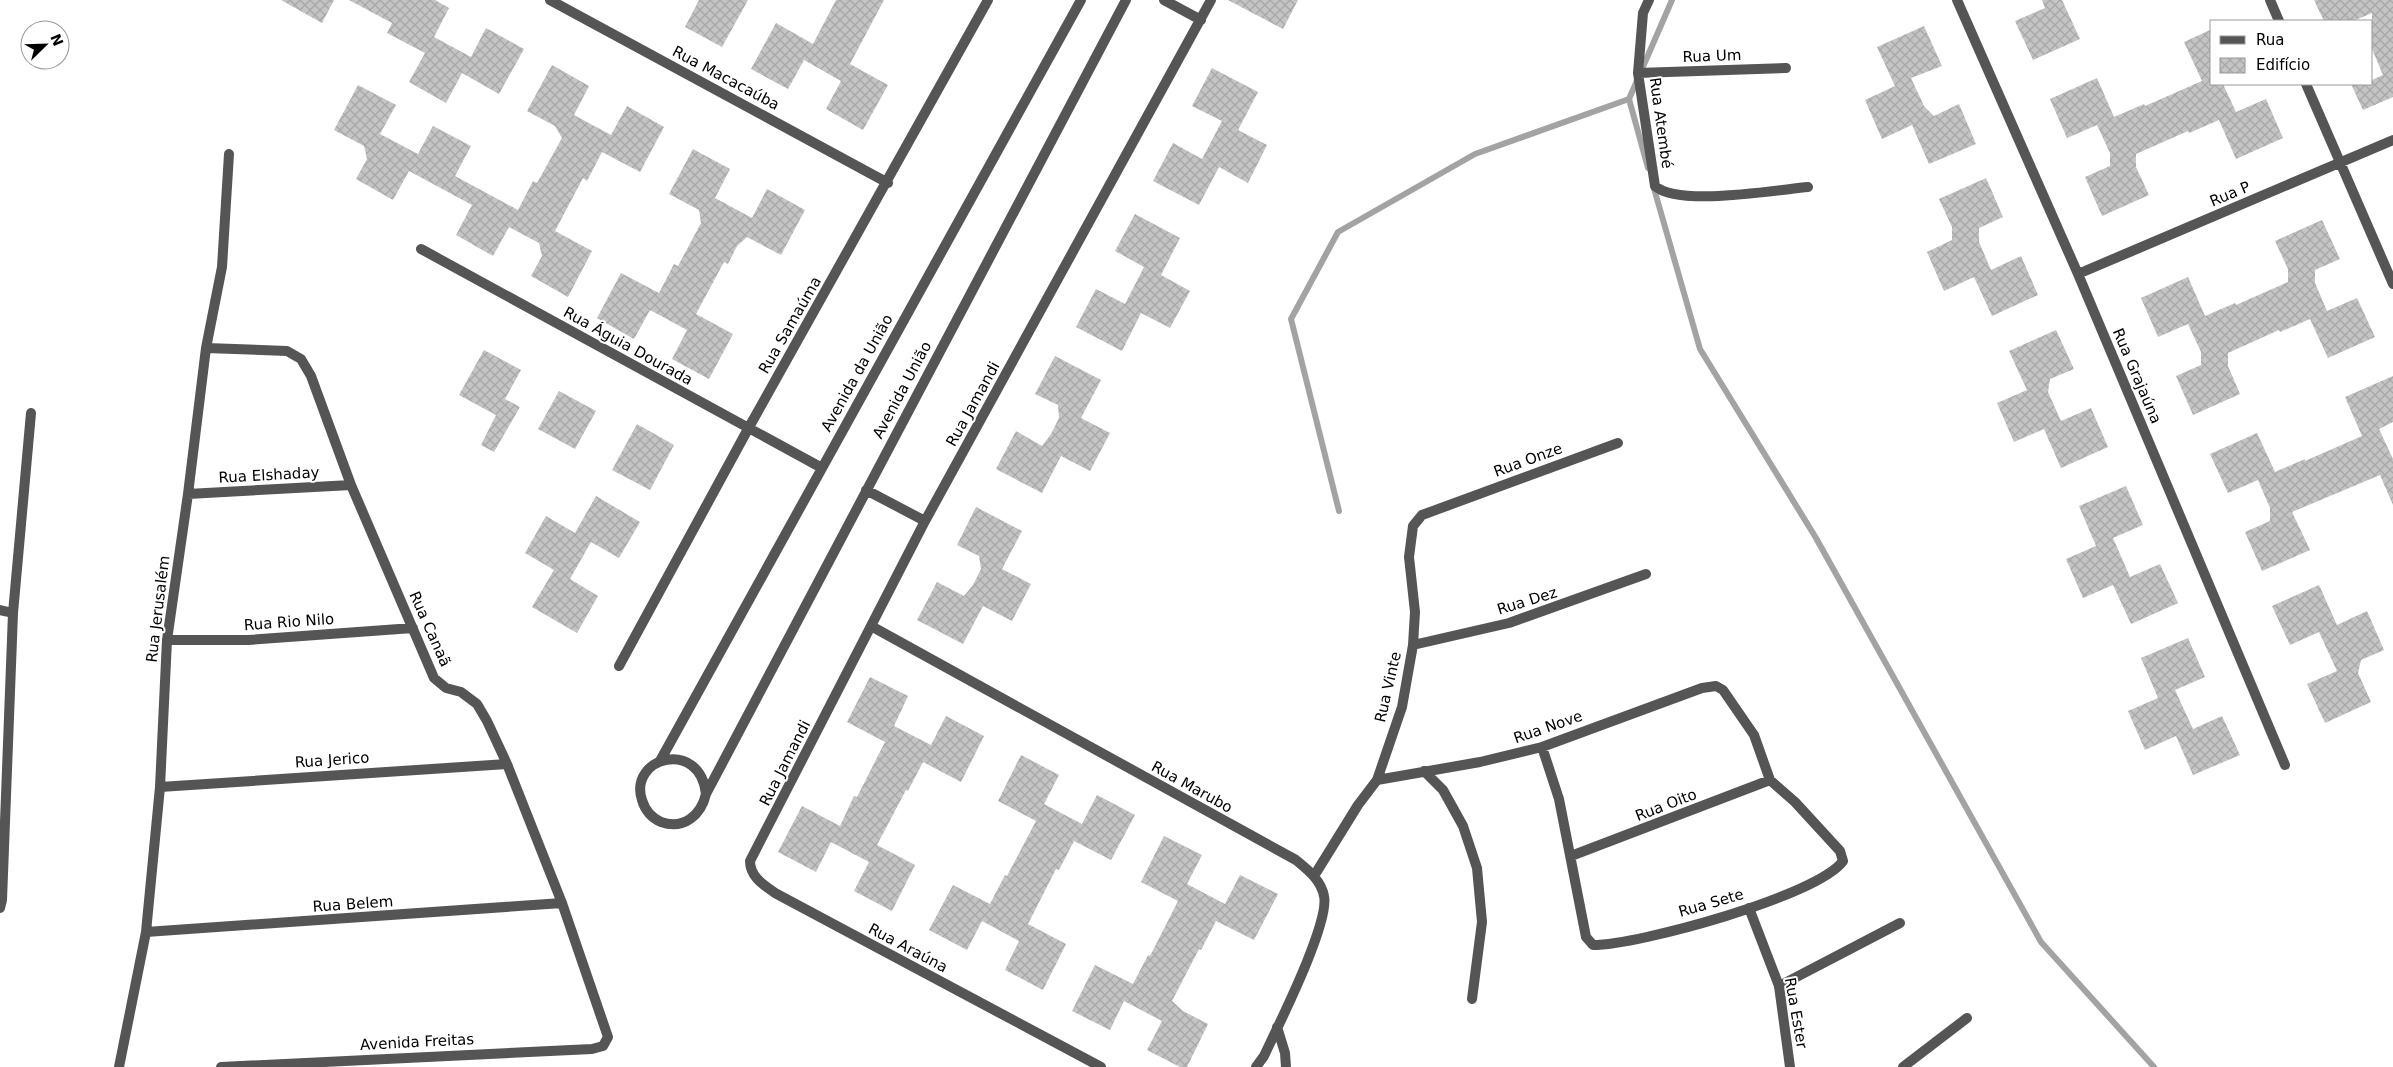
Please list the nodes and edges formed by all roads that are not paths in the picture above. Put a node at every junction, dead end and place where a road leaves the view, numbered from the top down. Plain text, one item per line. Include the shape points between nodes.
1 (550, 0) edge
2 (988, 0) edge
3 (1081, 0) edge
4 (1126, 0) edge
5 (1164, 0) edge
6 (1210, 0) edge
7 (1649, 0) edge
8 (1957, 0) edge
9 (2270, 0) edge
10 (1201, 20) junction
11 (2279, 20) edge
12 (1786, 68) dead end
13 (1638, 73) junction
14 (2306, 85) edge
15 (2393, 140) edge
16 (229, 154) dead end
17 (2341, 163) junction
18 (888, 183) junction
19 (1808, 187) dead end
20 (421, 249) dead end
21 (2078, 274) junction
22 (2393, 284) edge
23 (206, 348) junction
24 (31, 413) dead end
25 (748, 429) junction
26 (1618, 443) dead end
27 (822, 468) junction
28 (351, 485) junction
29 (866, 490) junction
30 (188, 494) junction
31 (1448, 506) joint
32 (926, 521) junction
33 (1646, 574) dead end
34 (0, 610) edge
35 (13, 613) junction
36 (871, 626) junction
37 (413, 628) junction
38 (166, 640) junction
39 (1413, 645) junction
40 (619, 666) dead end
41 (1542, 747) junction
42 (660, 761) junction
43 (507, 764) junction
44 (2285, 765) dead end
45 (1424, 771) junction
46 (1377, 780) junction
47 (1770, 780) junction
48 (160, 786) junction
49 (706, 794) junction
50 (770, 826) joint
51 (1571, 856) junction
52 (1314, 876) junction
53 (562, 903) junction
54 (0, 908) edge
55 (1749, 908) junction
56 (1900, 922) dead end
57 (146, 932) junction
58 (1779, 986) junction
59 (1472, 999) dead end
60 (1967, 1018) dead end
61 (1277, 1027) junction
62 (608, 1037) joint
63 (119, 1067) edge
64 (221, 1067) edge
65 (1101, 1067) edge
66 (1256, 1067) edge
67 (1286, 1067) edge
68 (1790, 1067) edge
69 (1903, 1067) edge

1 - 18 street, Rua Macacaúba
2 - 18 street, Rua Samaúma
3 - 27 street, Avenida da União
4 - 29 street, Avenida União
5 - 10 street
6 - 10 street, Rua Jamandi
7 - 13 street, Rua Atembé via 1643,13
8 - 21 street, Rua Grajaúna
9 - 11 street
10 - 32 street, Rua Jamandi
12 - 13 street, Rua Um
13 - 19 street, Rua Atembé via 1654,182 1659,189 1702,198
14 - 17 street
15 - 17 street, Rua P
16 - 23 street, Rua Jerusalém via 222,267
17 - 21 street, Rua P
17 - 22 street
18 - 25 street, Rua Samaúma
20 - 25 street, Rua Águia Dourada
21 - 44 street, Rua Grajaúna
23 - 28 street, Rua Canaã via 287,351 301,359 311,376
23 - 30 street, Rua Jerusalém
24 - 35 street
25 - 27 street, Rua Águia Dourada
25 - 40 street, Rua Samaúma
26 - 31 street, Rua Onze
27 - 42 street, Avenida da União
28 - 30 street, Rua Elshaday
28 - 37 street, Rua Canaã
29 - 32 street
29 - 49 street, Avenida União
30 - 38 street, Rua Jerusalém
31 - 39 street, Rua Vinte via 1422,515 1413,526 1409,557 1415,612
32 - 36 street, Rua Jamandi
33 - 39 street, Rua Dez via 1510,623
34 - 35 street
35 - 54 street
36 - 50 street, Rua Jamandi
36 - 52 street, Rua Marubo via 1296,860
37 - 38 street, Rua Rio Nilo via 248,640
37 - 43 street, Rua Canaã via 434,678 477,704
38 - 48 street, Rua Jerusalém
39 - 46 street, Rua Vinte via 1402,706
41 - 45 street, Rua Nove
41 - 47 street, Rua Nove via 1702,688 1716,686 1723,690 1754,735
41 - 51 street via 1559,799
42 - 49 street via 676,759 692,764 705,783
42 - 49 street, Avenida da União via 650,767 641,785 640,796 649,814 677,825 697,814 704,805
43 - 48 street, Rua Jerico
43 - 53 street, Rua Canaã
45 - 46 street, Rua Nove
45 - 59 street via 1444,790 1463,826 1477,868 1482,922
46 - 52 street, Rua Vinte
47 - 51 street, Rua Oito
47 - 55 street, Rua Sete via 1795,802 1844,857 1840,865 1803,888
48 - 57 street, Rua Jerusalém
50 - 65 street, Rua Araúna via 750,866 756,878 774,893
51 - 55 street, Rua Sete via 1586,938 1593,945 1702,924
52 - 61 street, Rua Marubo via 1324,894 1325,907 1314,943
53 - 57 street, Rua Belem
53 - 62 street, Rua Canaã
55 - 58 street, Rua Ester
56 - 58 street
57 - 63 street, Rua Jerusalém
58 - 68 street, Rua Ester
60 - 69 street
61 - 66 street, Rua Marubo
61 - 67 street
62 - 64 street, Avenida Freitas via 603,1046 592,1050

